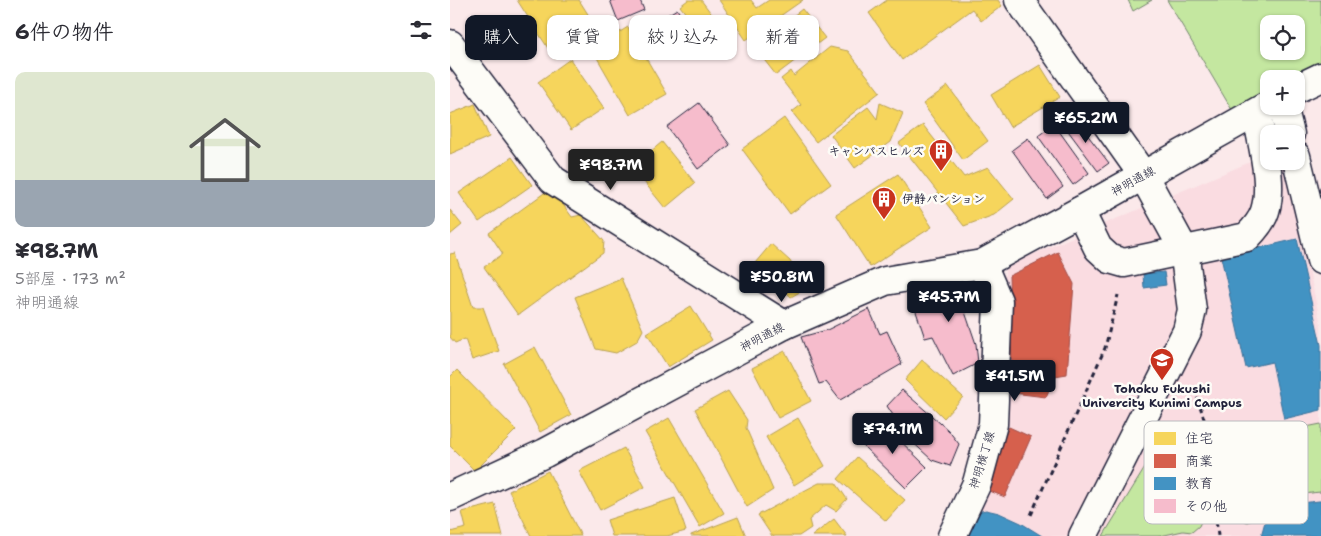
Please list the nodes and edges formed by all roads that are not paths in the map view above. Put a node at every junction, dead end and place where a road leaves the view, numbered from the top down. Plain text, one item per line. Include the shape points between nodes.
1 (1019, 0) edge
2 (450, 44) edge
3 (1321, 77) edge
4 (1305, 85) edge
5 (1260, 111) edge
6 (1263, 115) edge
7 (1299, 170) edge
8 (1142, 175) junction
9 (1080, 211) junction
10 (1184, 250) junction
11 (1321, 260) edge
12 (982, 264) junction
13 (784, 325) junction
14 (450, 497) edge
15 (952, 536) edge
16 (1083, 536) edge

1 - 8 street
2 - 13 street via 554,180
3 - 4 street
5 - 8 street, 神明通線
6 - 10 street via 1268,184 1265,211 1257,227 1248,237
7 - 11 street
8 - 9 street, 神明通線
8 - 10 street
9 - 10 street via 1098,248 1110,260 1124,263
9 - 12 street, 神明通線
10 - 16 street via 1192,310 1186,331
12 - 13 street, 神明通線 via 885,281
12 - 15 street, 神明横丁線 via 998,301 993,424 976,483
13 - 14 street, 神明通線 via 545,453

